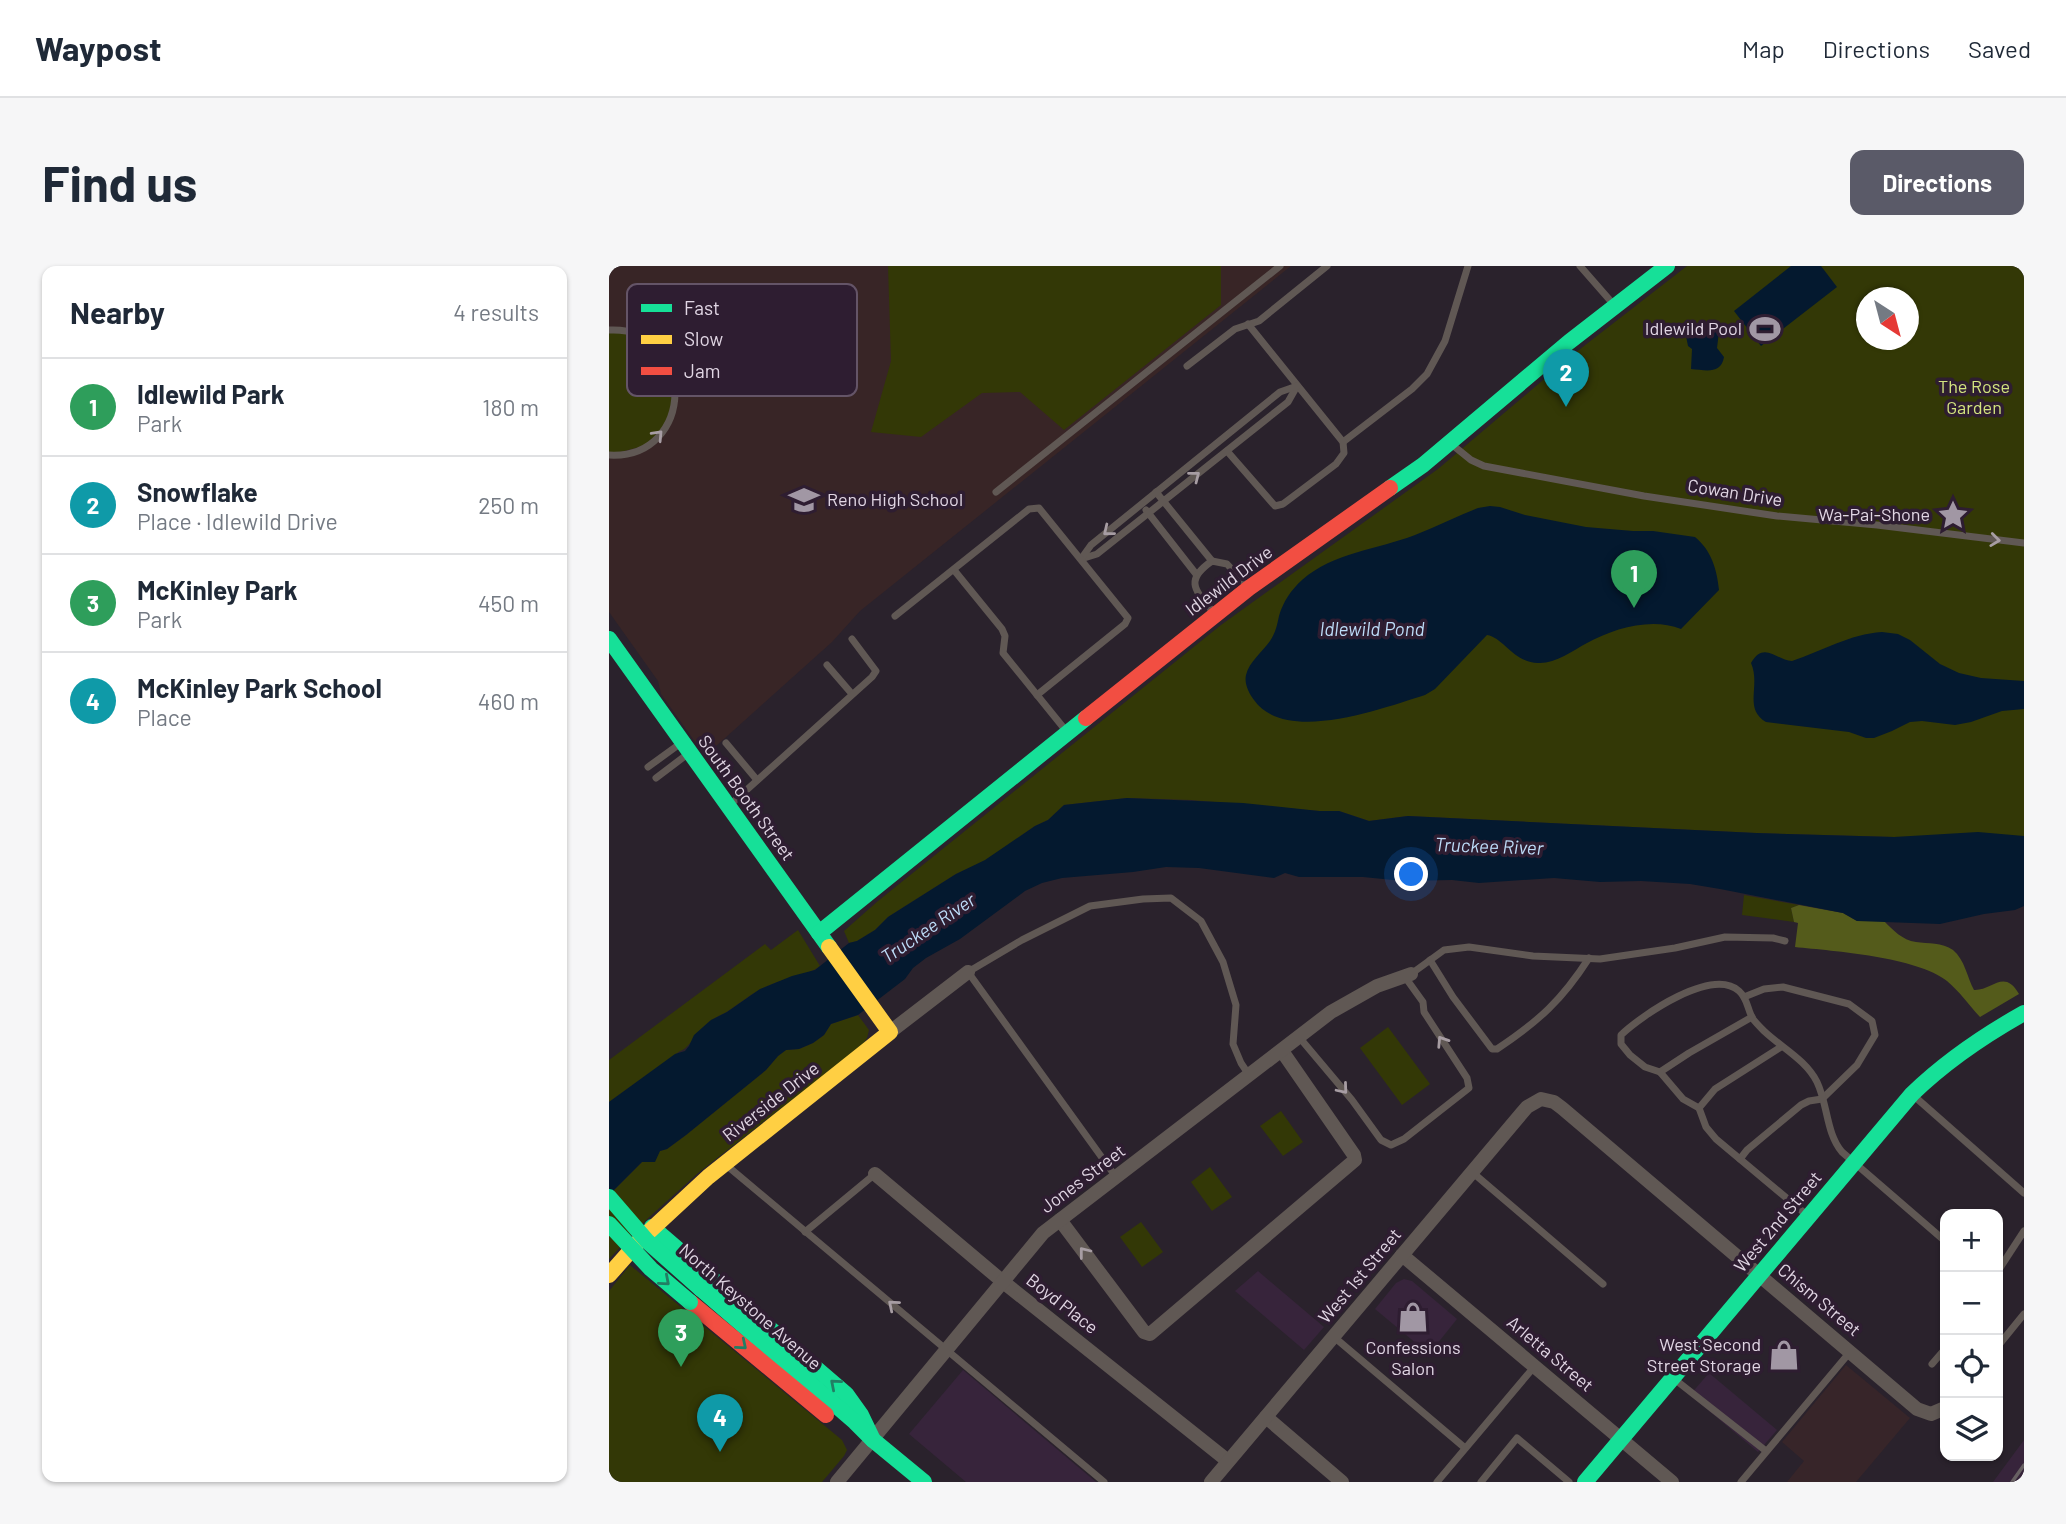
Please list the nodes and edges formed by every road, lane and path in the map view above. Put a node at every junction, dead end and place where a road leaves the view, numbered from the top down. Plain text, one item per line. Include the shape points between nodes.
1 (1280, 266) edge
2 (1327, 266) edge
3 (1468, 266) edge
4 (1580, 266) edge
5 (1667, 266) edge
6 (1615, 306) junction
7 (1248, 324) junction
8 (609, 330) edge
9 (627, 330) edge
10 (1187, 366) dead end
11 (1297, 386) junction
12 (676, 396) edge
13 (1343, 443) junction
14 (1450, 443) junction
15 (1227, 451) junction
16 (609, 456) edge
17 (996, 492) dead end
18 (1156, 492) junction
19 (1163, 502) junction
20 (1141, 504) junction
21 (1148, 513) junction
22 (2024, 543) edge
23 (1081, 559) junction
24 (1212, 561) junction
25 (954, 570) junction
26 (1196, 574) junction
27 (1249, 589) junction
28 (1215, 615) junction
29 (895, 616) dead end
30 (609, 639) edge
31 (852, 639) dead end
32 (827, 665) dead end
33 (852, 694) junction
34 (1037, 695) junction
35 (1068, 732) junction
36 (726, 743) dead end
37 (685, 748) junction
38 (648, 767) dead end
39 (656, 778) dead end
40 (757, 780) junction
41 (728, 807) junction
42 (823, 937) junction
43 (1786, 941) dead end
44 (1589, 958) junction
45 (1430, 960) junction
46 (968, 972) junction
47 (1408, 975) junction
48 (1744, 997) junction
49 (2024, 1013) edge
50 (1752, 1017) junction
51 (886, 1026) junction
52 (1299, 1037) junction
53 (1781, 1047) junction
54 (1282, 1051) junction
55 (1660, 1072) junction
56 (1250, 1075) junction
57 (1912, 1094) junction
58 (1542, 1099) joint
59 (1822, 1099) junction
60 (1699, 1108) junction
61 (1740, 1159) junction
62 (1854, 1163) junction
63 (724, 1164) junction
64 (1472, 1172) junction
65 (875, 1174) joint
66 (1116, 1177) junction
67 (2024, 1193) edge
68 (609, 1197) edge
69 (1808, 1217) junction
70 (1060, 1220) junction
71 (609, 1224) edge
72 (652, 1227) junction
73 (2024, 1231) edge
74 (805, 1232) junction
75 (1940, 1237) edge
76 (1402, 1255) junction
77 (2003, 1263) edge
78 (1759, 1275) junction
79 (609, 1276) edge
80 (1002, 1281) junction
81 (1603, 1284) dead end
82 (2024, 1314) edge
83 (1334, 1337) junction
84 (2003, 1340) edge
85 (945, 1349) junction
86 (1850, 1351) junction
87 (1940, 1355) edge
88 (1932, 1364) dead end
89 (1534, 1367) junction
90 (1672, 1378) junction
91 (1940, 1410) edge
92 (1265, 1417) junction
93 (1621, 1439) junction
94 (873, 1440) junction
95 (1465, 1448) junction
96 (1766, 1451) junction
97 (1228, 1461) junction
98 (1217, 1480) edge
99 (837, 1482) edge
100 (923, 1482) edge
101 (1104, 1482) edge
102 (1342, 1482) edge
103 (1437, 1482) edge
104 (1481, 1482) edge
105 (1569, 1482) edge
106 (1585, 1482) edge
107 (1672, 1482) edge
108 (1741, 1482) edge

1 - 17 lane
2 - 7 lane via 1259,321
3 - 13 lane via 1445,341 1427,374
4 - 6 lane
5 - 6 street, Idlewild Drive
6 - 14 street, Idlewild Drive
7 - 10 lane
7 - 11 lane
9 -> 8 lane
11 - 13 lane
11 - 15 lane via 1288,402
11 - 18 lane via 1280,392
16 -> 12 lane via 639,450 661,435
13 - 15 lane via 1345,453 1336,464 1275,506
14 -> 22 lane, Cowan Drive via 1484,466 1644,496 1777,516
14 - 27 street, Idlewild Drive
19 -> 15 lane
18 - 19 lane
18 - 20 lane
19 - 21 lane
19 - 24 lane
20 - 21 lane
20 -> 23 lane via 1091,545
21 - 23 lane via 1097,554
21 - 26 lane
23 - 25 lane via 1039,508 1029,509
23 - 34 lane via 1128,618
24 - 26 lane
24 - 27 lane via 1227,564
25 - 29 lane
25 - 34 lane via 1002,629 1003,653
26 - 28 lane via 1199,594
27 - 28 street, Idlewild Drive
28 - 35 street, Idlewild Drive
30 - 37 street, South Booth Street
31 - 33 lane via 876,671
32 - 33 lane
33 - 40 lane
34 - 35 lane
35 - 42 street, Idlewild Drive
36 - 40 lane
37 - 38 lane
37 - 39 lane
37 - 41 street, South Booth Street
40 - 41 lane
41 - 42 street, South Booth Street
42 - 51 street, South Booth Street
43 - 44 lane via 1724,937
44 - 45 lane via 1469,947 1444,950
44 - 45 lane via 1558,1001 1526,1029 1492,1049
45 - 47 lane
46 - 51 street, Riverside Drive
46 - 56 lane via 1090,906 1171,898 1201,921 1223,962 1236,1005 1233,1044
46 - 66 lane
47 - 52 street, Jones Street via 1352,999
52 -> 47 lane via 1381,1140 1391,1145 1404,1139 1469,1088
48 - 50 lane
48 - 55 lane via 1721,983 1699,987 1628,1028 1621,1035 1621,1044 1645,1067
48 - 59 lane via 1783,987 1849,1004 1872,1021 1875,1035 1857,1065
49 - 57 street, West 2nd Street via 1948,1061
50 - 53 lane
50 - 55 lane
51 - 63 street, Riverside Drive
52 - 54 street, Jones Street
53 - 59 lane via 1801,1060 1817,1082
53 - 60 lane via 1715,1089
54 - 56 street, Jones Street
54 -> 70 street via 1355,1160 1150,1334
55 - 60 lane via 1682,1099
56 - 66 street, Jones Street
57 - 62 street, West 2nd Street
57 - 67 lane
58 - 64 street, West 1st Street via 1527,1107
58 - 78 street, Chism Street via 1562,1108
59 - 61 lane via 1801,1105
59 - 62 lane via 1834,1143
60 - 61 lane via 1706,1127
61 - 69 lane
62 - 69 street, West 2nd Street
62 - 75 lane
63 - 72 street, Riverside Drive
63 - 74 lane
64 - 76 street, West 1st Street
64 - 81 lane
65 - 74 lane
65 - 80 street, Boyd Place
66 - 70 street, Jones Street
68 - 94 street, North Keystone Avenue, bridge via 660,1254
69 - 78 street, West 2nd Street
70 - 80 street, Jones Street
71 -> 94 street, North Keystone Avenue, bridge via 651,1269 837,1424 854,1436
72 - 79 street, Riverside Drive
94 -> 72 street, North Keystone Avenue via 846,1394
73 - 77 lane
85 -> 74 lane
76 - 83 street, West 1st Street
76 - 89 street, Arletta Street
78 - 86 street, Chism Street
78 - 90 street, West 2nd Street
80 - 85 street, Jones Street
80 - 97 street, Boyd Place
82 - 84 lane
83 - 92 street, West 1st Street
83 - 95 lane
85 - 94 street, Jones Street
85 - 101 lane
86 - 91 street, Chism Street via 1917,1409 1931,1414
86 - 96 lane
87 - 88 lane
89 - 93 street, Arletta Street
89 - 95 lane
90 - 93 street, West 2nd Street
90 - 96 lane
92 - 97 street, West 1st Street
92 - 102 street
93 - 106 street, West 2nd Street
93 - 107 street, Arletta Street
94 - 99 street, Jones Street
94 - 100 street, North Keystone Avenue
95 - 103 lane
96 - 108 lane
97 - 98 street, West 1st Street
104 - 105 lane via 1517,1438

